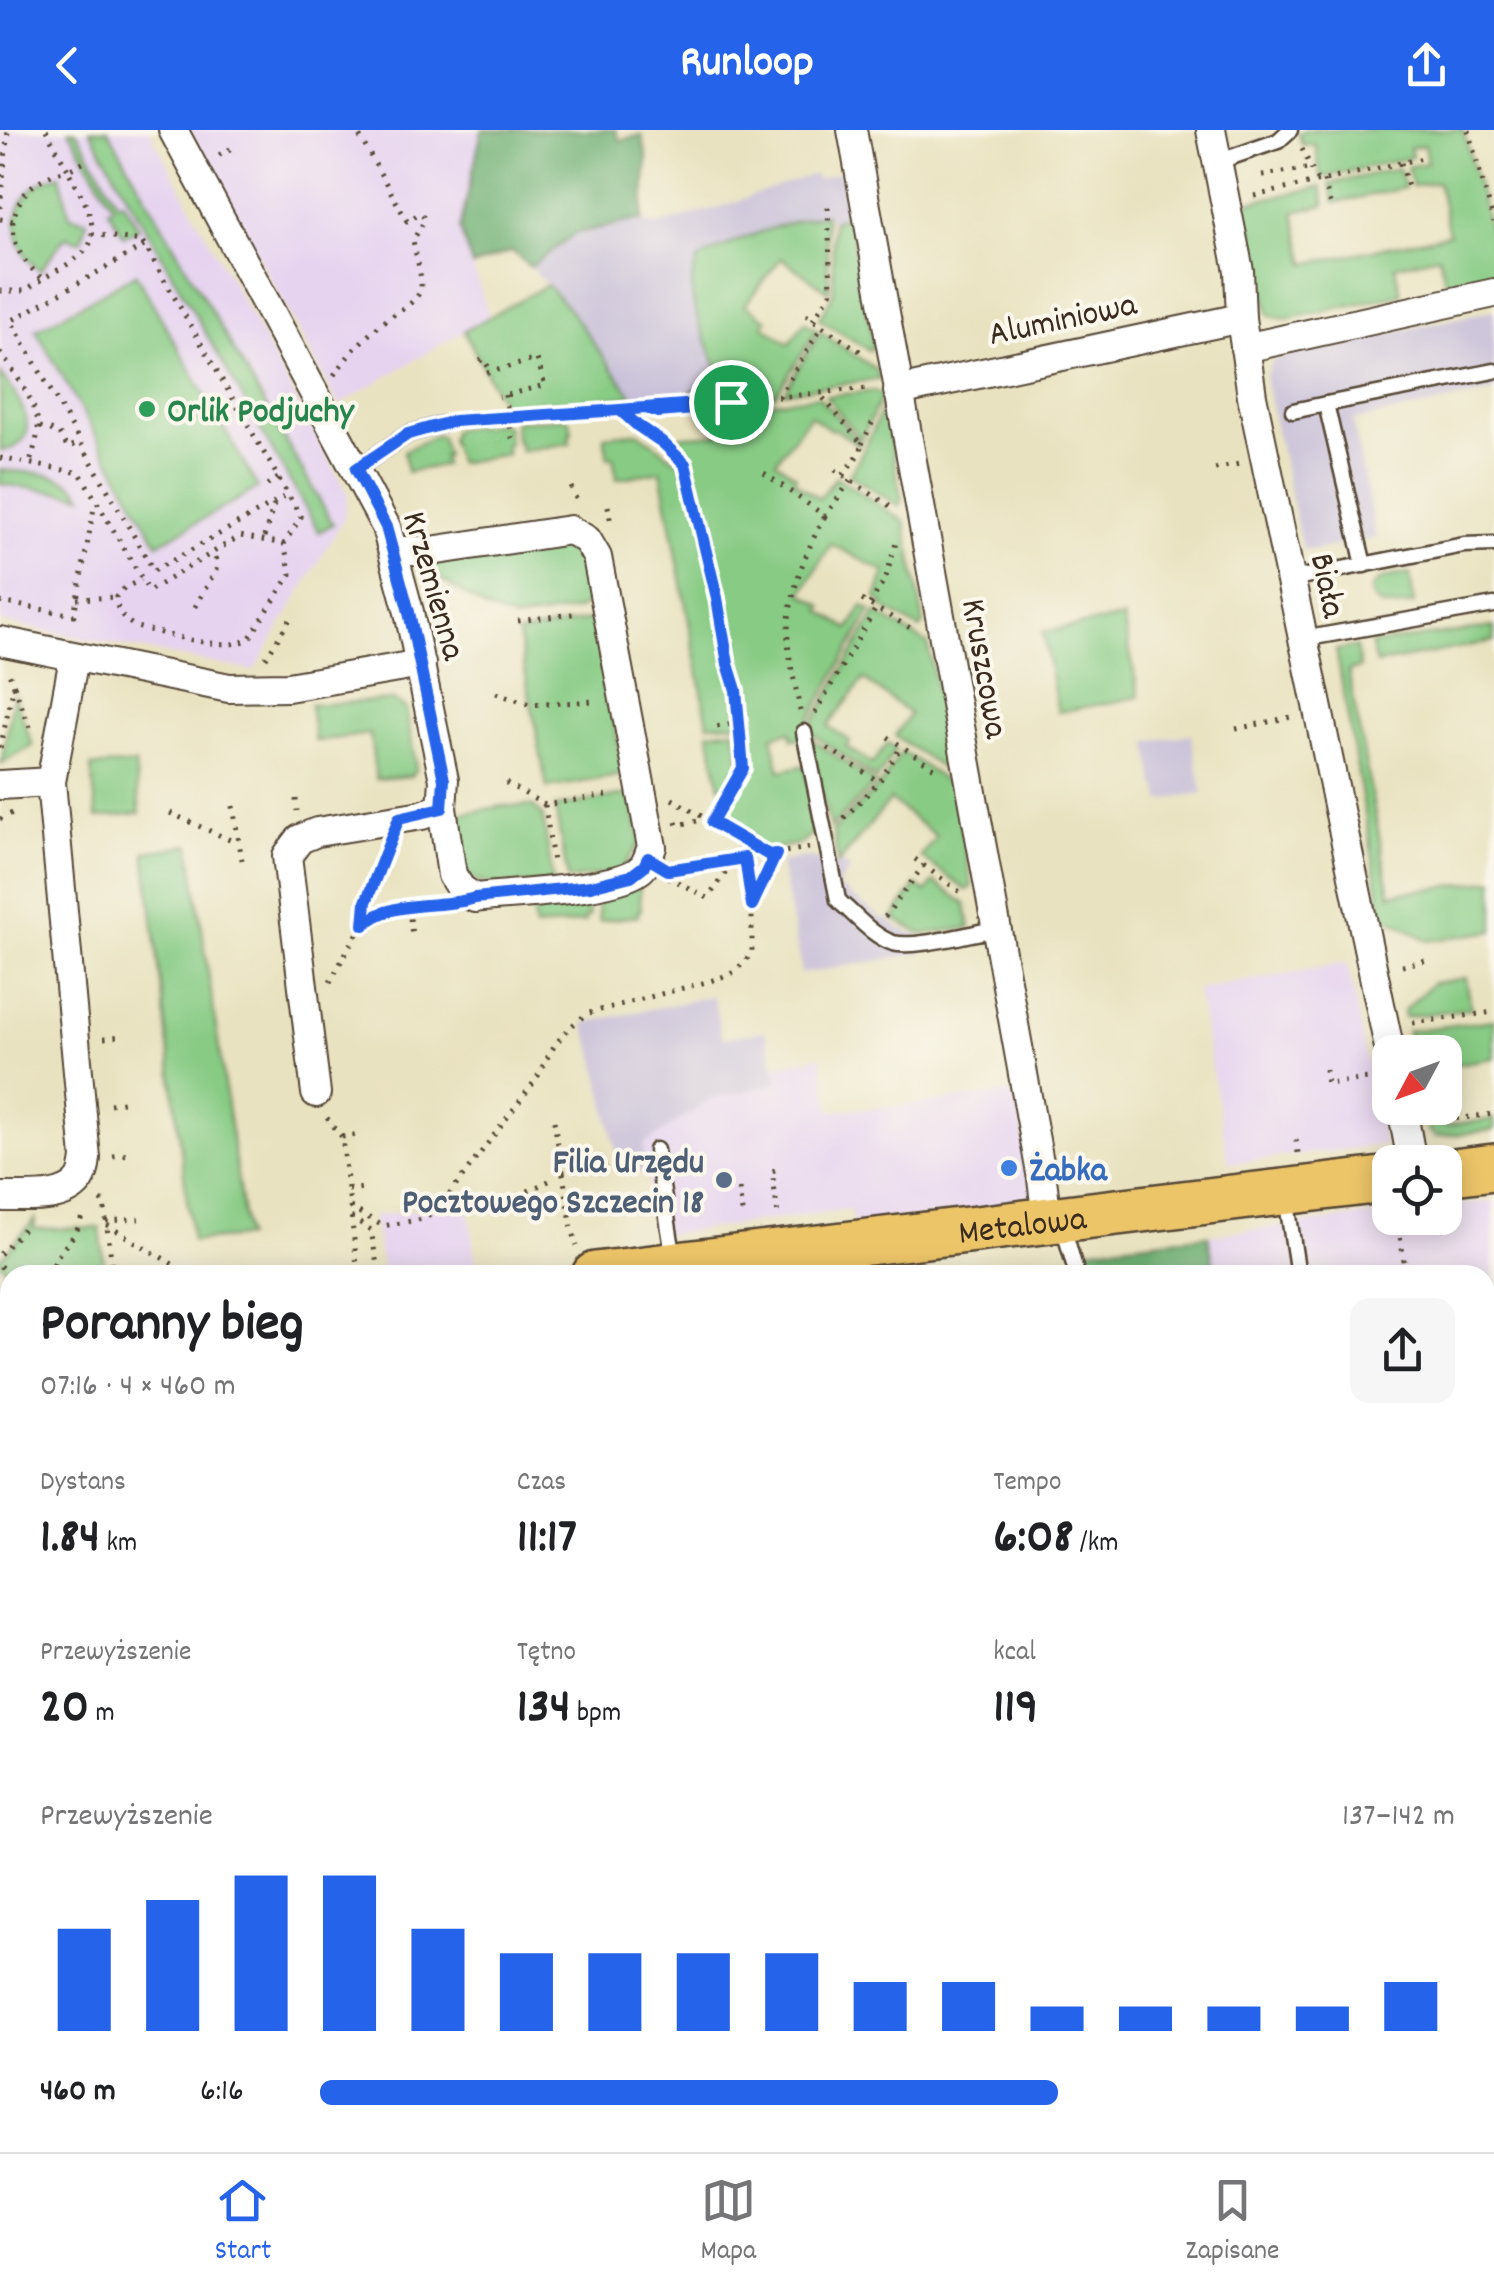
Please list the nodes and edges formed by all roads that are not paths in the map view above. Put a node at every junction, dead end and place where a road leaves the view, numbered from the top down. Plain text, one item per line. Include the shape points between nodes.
1 (174, 130) edge
2 (852, 130) edge
3 (1211, 130) edge
4 (1290, 130) edge
5 (1217, 162) junction
6 (1494, 293) edge
7 (1242, 318) junction
8 (1245, 348) junction
9 (1494, 371) edge
10 (891, 389) junction
11 (1326, 404) junction
12 (1293, 411) dead end
13 (444, 424) road end
14 (356, 469) junction
15 (1494, 544) edge
16 (393, 551) junction
17 (1364, 565) junction
18 (1291, 579) junction
19 (1494, 605) edge
20 (1303, 638) junction
21 (0, 642) edge
22 (74, 658) junction
23 (421, 664) junction
24 (804, 732) road end
25 (51, 782) junction
26 (0, 785) edge
27 (442, 808) junction
28 (996, 929) junction
29 (1386, 1035) edge
30 (321, 1098) road end
31 (657, 1154) road end
32 (1494, 1168) edge
33 (1462, 1171) edge
34 (1372, 1181) edge
35 (1286, 1191) junction
36 (0, 1197) edge
37 (1054, 1218) junction
38 (586, 1262) edge
39 (638, 1265) edge
40 (688, 1265) edge
41 (711, 1265) edge
42 (1073, 1265) edge
43 (1297, 1265) edge

1 - 14 street, Krzemienna
2 - 10 street, Kruszcowa
3 - 5 street, Biała
4 - 5 lane via 1278,141
5 - 7 street, Biała
6 - 8 street
7 - 8 street, Biała
7 - 10 street, Aluminiowa
8 - 18 street, Biała
9 - 11 lane
10 - 28 street, Kruszcowa
11 - 12 lane
11 - 17 lane
13 - 14 lane via 408,434
14 - 16 street, Krzemienna
15 - 17 lane
16 - 23 street, Krzemienna
16 - 27 street, Krzemienna via 570,530 587,540 597,557 652,861 631,876 591,886 475,898 452,876
17 - 18 lane
18 - 20 street, Biała
19 - 20 lane
20 - 29 street, Biała
21 - 22 street
22 - 23 street via 229,688 288,687
22 - 25 street
23 - 27 street, Krzemienna via 444,780
24 - 28 lane via 838,900 895,943
25 - 26 street
25 - 36 street via 86,1158 75,1185 54,1195
27 - 30 street via 316,832 287,856
28 - 37 street, Kruszcowa
31 - 40 lane
32 - 33 main road
34 - 35 main road, Metalowa
35 - 37 main road, Metalowa
35 - 43 lane
37 - 41 main road, Metalowa
37 - 42 lane
38 - 39 main road, Metalowa

